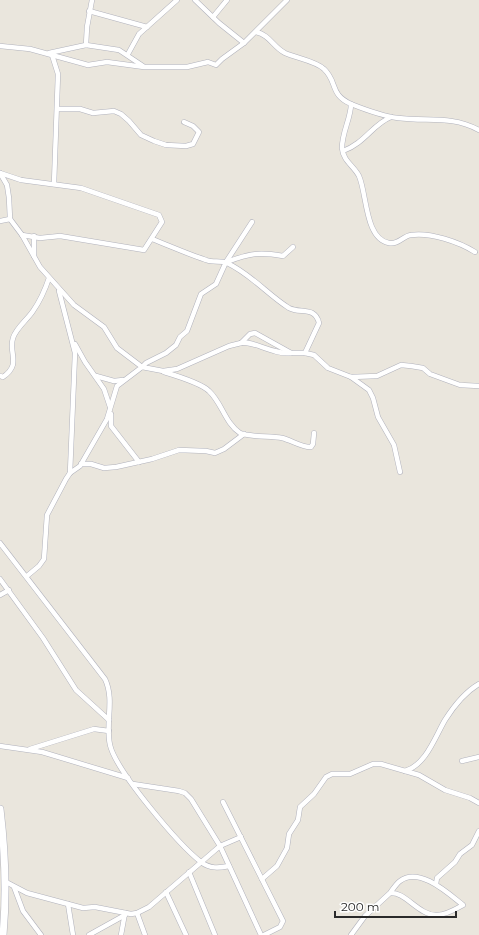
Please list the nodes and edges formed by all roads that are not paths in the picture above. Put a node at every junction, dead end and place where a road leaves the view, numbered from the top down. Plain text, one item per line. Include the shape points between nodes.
1 (92, 0) edge
2 (177, 0) edge
3 (195, 0) edge
4 (227, 0) edge
5 (287, 0) edge
6 (89, 11) junction
7 (213, 18) junction
8 (147, 27) junction
9 (256, 32) junction
10 (244, 44) junction
11 (86, 45) junction
12 (0, 46) edge
13 (50, 54) junction
14 (128, 54) junction
15 (144, 67) junction
16 (351, 104) junction
17 (58, 109) junction
18 (391, 117) junction
19 (184, 122) dead end
20 (479, 130) edge
21 (343, 151) junction
22 (54, 184) junction
23 (10, 219) junction
24 (0, 220) edge
25 (252, 222) dead end
26 (22, 235) junction
27 (34, 236) junction
28 (152, 239) junction
29 (293, 247) dead end
30 (475, 252) dead end
31 (34, 256) junction
32 (226, 262) junction
33 (49, 278) junction
34 (59, 289) junction
35 (72, 339) junction
36 (241, 343) junction
37 (291, 353) junction
38 (305, 353) junction
39 (142, 367) junction
40 (163, 371) junction
41 (95, 375) junction
42 (0, 376) edge
43 (351, 377) junction
44 (125, 379) junction
45 (479, 386) edge
46 (111, 409) junction
47 (314, 432) dead end
48 (244, 434) junction
49 (139, 462) junction
50 (81, 464) junction
51 (400, 472) dead end
52 (70, 473) junction
53 (0, 543) edge
54 (27, 576) junction
55 (0, 580) edge
56 (9, 590) junction
57 (0, 595) edge
58 (479, 684) edge
59 (109, 720) junction
60 (109, 731) junction
61 (0, 746) edge
62 (27, 750) junction
63 (479, 757) edge
64 (462, 761) dead end
65 (404, 771) junction
66 (128, 778) junction
67 (133, 784) junction
68 (222, 802) dead end
69 (479, 803) edge
70 (0, 809) edge
71 (479, 831) edge
72 (241, 837) junction
73 (220, 846) junction
74 (201, 862) junction
75 (229, 866) junction
76 (189, 872) junction
77 (262, 879) junction
78 (6, 882) junction
79 (436, 884) junction
80 (14, 887) junction
81 (166, 892) junction
82 (390, 893) junction
83 (3, 897) edge
84 (68, 904) junction
85 (137, 913) junction
86 (125, 914) junction
87 (3, 935) edge
88 (41, 935) edge
89 (73, 935) edge
90 (89, 935) edge
91 (121, 935) edge
92 (145, 935) edge
93 (186, 935) edge
94 (215, 935) edge
95 (262, 935) edge
96 (351, 935) edge

1 - 6 street
2 - 8 street
3 - 7 street
4 - 7 street
5 - 9 street
6 - 8 street
6 - 11 street
7 - 10 street
8 - 14 street via 136,38
9 - 10 street
9 - 16 street via 268,36 283,52 320,65 329,75 338,96
10 - 15 street via 216,65 208,62 187,67
11 - 13 street
11 - 14 street via 119,50
12 - 13 street via 14,46
13 - 15 street via 88,66 107,62
13 - 17 street via 58,74
14 - 15 street
16 - 18 street
16 - 21 street via 345,125
17 - 19 street via 80,109 93,113 114,111 129,121 141,135 166,145 193,144 199,132
17 - 22 street
18 - 20 street via 453,120
18 - 21 street via 358,144
21 - 30 street via 345,159 360,178 368,218 376,236 388,243 395,243 411,235 432,234
22 - 23 street via 21,180 0,173 7,185 10,198
22 - 28 street via 89,190 159,215 162,222
23 - 24 street
23 - 26 street
25 - 32 street
26 - 27 street
26 - 31 street
27 - 28 street via 60,236 144,250
27 - 31 street
28 - 32 street via 208,261
29 - 32 street via 283,256 261,253
31 - 33 street
32 - 38 street via 288,307 297,311 307,310 315,315 319,320 318,327
32 - 39 street via 216,284 201,294 187,331 176,345
33 - 34 street
33 - 42 street via 36,307 13,336 14,358 9,373
34 - 35 street
34 - 39 street via 74,306 104,327 117,348
35 - 41 street via 84,362
35 - 52 street via 75,353
36 - 37 street via 248,342 275,353
36 - 37 street via 250,334 255,333
36 - 40 street via 180,368
37 - 38 street
38 - 43 street via 314,355 328,368
39 - 40 street
39 - 44 street
40 - 48 street via 208,390 226,417
41 - 44 street via 114,381
41 - 46 street via 104,389
43 - 45 street via 377,376 401,365 423,368 430,374 460,386
43 - 51 street via 368,390 373,398 378,417 394,445
44 - 46 street via 117,386
46 - 49 street via 110,426
46 - 50 street via 100,434
47 - 48 street via 313,444 307,447 269,435
48 - 49 street via 215,453 179,450
49 - 50 street via 104,468
50 - 52 street
52 - 54 street via 47,515 44,559
53 - 54 street
54 - 59 street via 105,679 110,698
55 - 56 street
56 - 57 street
56 - 59 street via 76,690
58 - 65 street via 461,699 419,762
59 - 60 street
60 - 62 street via 94,729
60 - 66 street via 110,745 116,761
61 - 62 street
62 - 66 street via 42,752
63 - 64 street
65 - 69 street via 419,775 445,790
65 - 77 street via 373,764 350,774 332,774 326,777 314,794 300,807 298,820 289,834 287,848 277,866
66 - 67 street
67 - 73 street via 185,793
67 - 74 street via 172,832
68 - 72 street
70 - 78 main road
71 - 79 street via 472,845 439,875
72 - 73 street
72 - 77 street
73 - 74 street
73 - 75 street
74 - 75 street via 216,868
74 - 76 street
75 - 95 street
76 - 81 street
76 - 94 street
77 - 95 street via 283,921 280,927
78 - 80 street
78 - 83 main road
79 - 82 street via 426,879 410,877 400,881
79 - 82 street via 463,905 437,915 422,911 398,894
80 - 84 street
80 - 88 street via 23,911
81 - 85 street via 149,907
81 - 93 street
82 - 96 street via 365,916
83 - 87 main road
84 - 86 street
84 - 89 street
85 - 86 street
85 - 92 street
86 - 90 street
86 - 91 street

